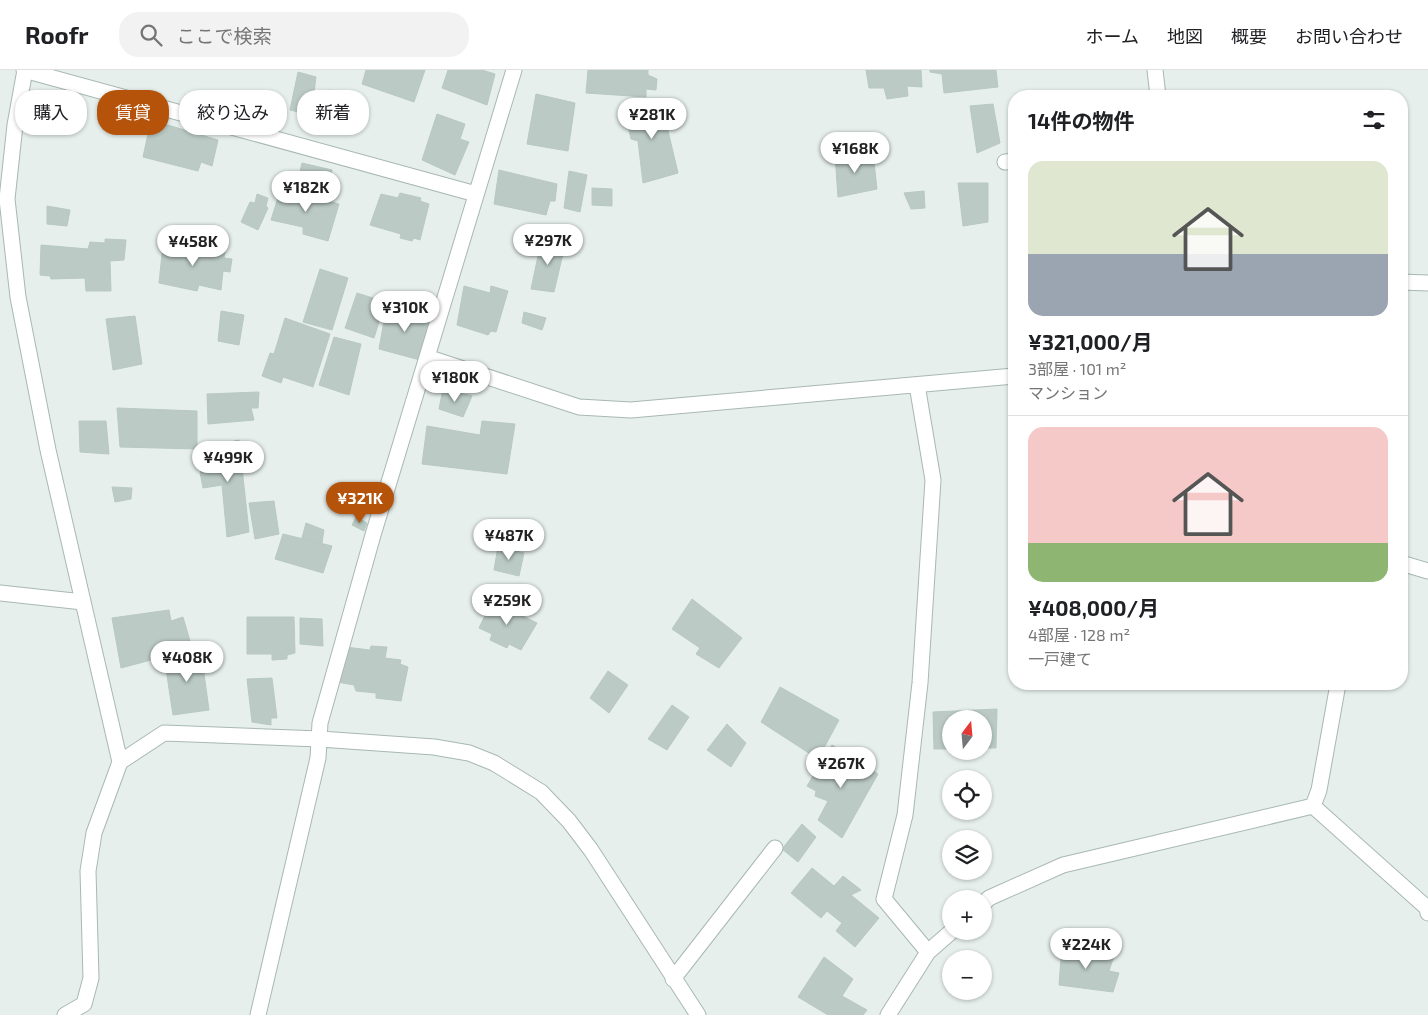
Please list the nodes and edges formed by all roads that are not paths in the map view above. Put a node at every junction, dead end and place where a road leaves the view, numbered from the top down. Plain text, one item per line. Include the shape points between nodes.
1 (24, 70) edge
2 (514, 70) edge
3 (1155, 70) edge
4 (1157, 90) edge
5 (476, 194) junction
6 (1408, 282) edge
7 (1428, 283) edge
8 (427, 357) junction
9 (1008, 376) edge
10 (917, 384) junction
11 (1408, 565) edge
12 (1428, 571) edge
13 (0, 593) edge
14 (82, 602) junction
15 (1337, 690) edge
16 (320, 739) junction
17 (120, 762) junction
18 (1313, 806) junction
19 (775, 848) dead end
20 (992, 897) edge
21 (1428, 913) edge
22 (942, 940) edge
23 (928, 952) junction
24 (673, 979) junction
25 (65, 1015) edge
26 (258, 1015) edge
27 (698, 1015) edge
28 (888, 1015) edge

1 - 5 street
1 - 14 street via 7,199 18,297
2 - 5 street
3 - 4 street
5 - 8 street
6 - 7 street
8 - 10 street via 579,407 632,410
8 - 16 street via 320,723
9 - 10 street
10 - 23 street via 933,480 921,674 905,815 884,899
11 - 12 street
13 - 14 street
14 - 17 street
15 - 18 street via 1319,790
16 - 17 street via 164,733
16 - 24 street via 434,747 468,753 521,778 541,792 580,836
16 - 26 street
17 - 25 street via 94,833 88,871 91,978 84,1004
18 - 20 street via 1063,865
18 - 21 street via 1427,908
19 - 24 street
22 - 23 street
23 - 28 street
24 - 27 street

